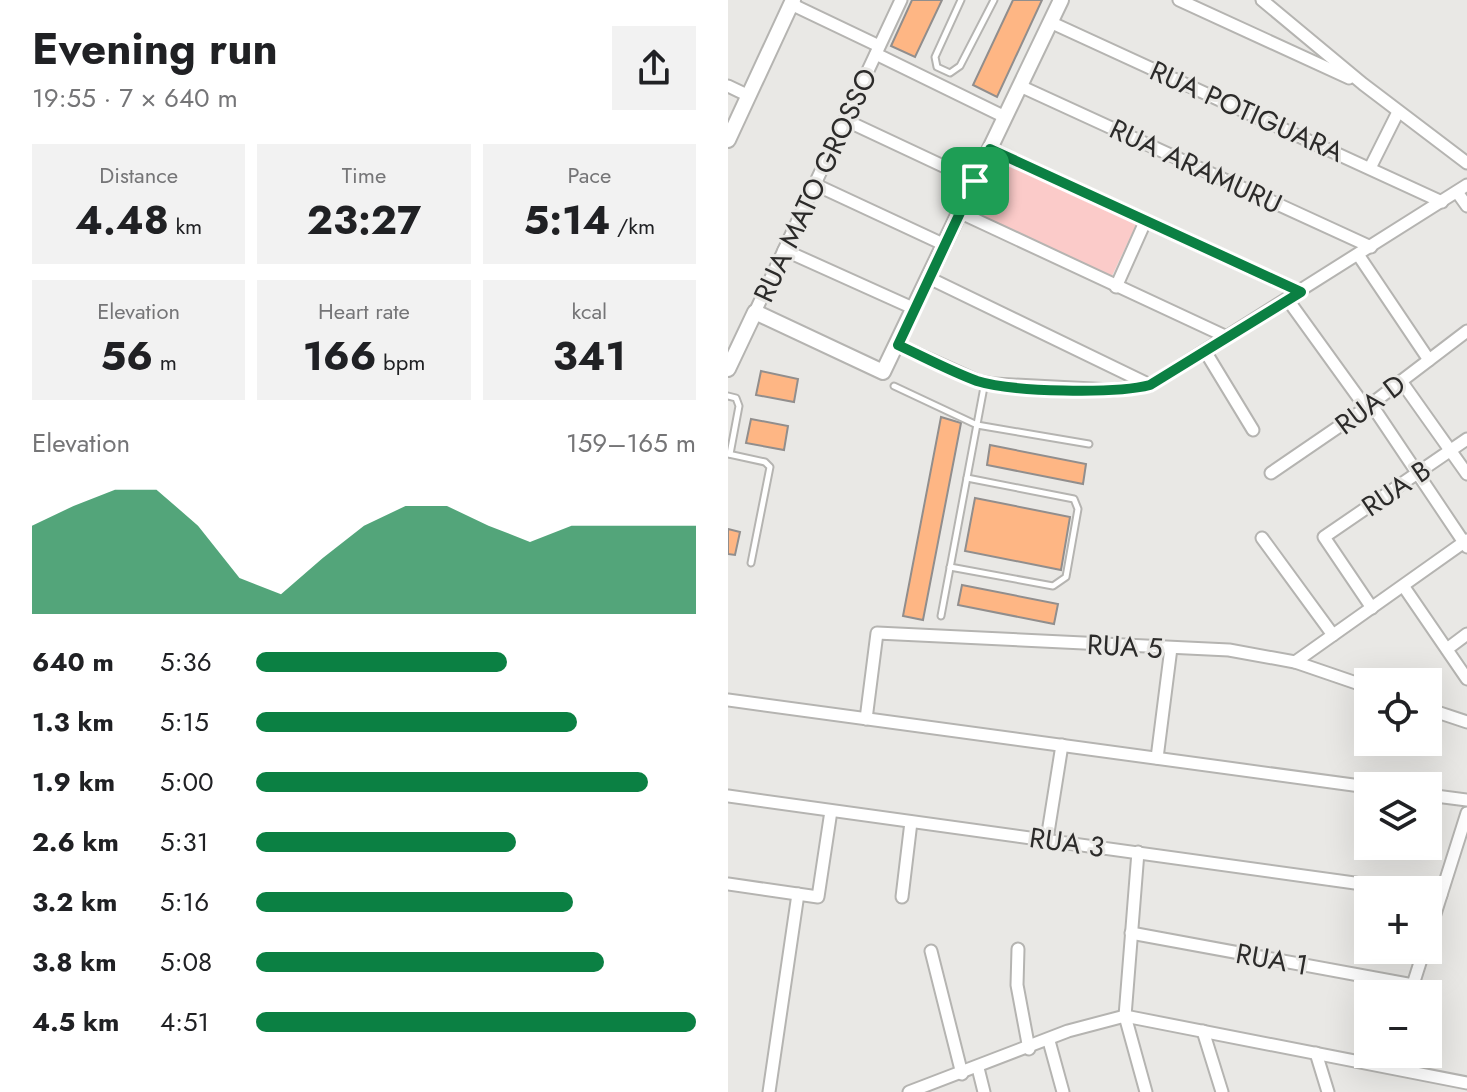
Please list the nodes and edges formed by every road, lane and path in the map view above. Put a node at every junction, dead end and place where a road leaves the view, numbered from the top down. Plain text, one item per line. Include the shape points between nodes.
1 (901, 0) edge
2 (961, 0) edge
3 (994, 0) edge
4 (1061, 0) edge
5 (1179, 0) edge
6 (1262, 0) edge
7 (792, 2) edge
8 (1050, 22) junction
9 (878, 50) junction
10 (1363, 84) junction
11 (728, 86) edge
12 (1020, 86) junction
13 (749, 96) junction
14 (1398, 112) junction
15 (1005, 117) junction
16 (845, 120) junction
17 (728, 140) edge
18 (990, 149) junction
19 (1467, 163) edge
20 (1371, 166) junction
21 (975, 181) junction
22 (814, 184) junction
23 (1462, 189) edge
24 (1442, 202) junction
25 (1467, 206) edge
26 (961, 213) junction
27 (1145, 222) junction
28 (945, 245) junction
29 (1371, 247) junction
30 (784, 250) junction
31 (1359, 256) junction
32 (929, 278) junction
33 (1116, 287) junction
34 (1301, 292) junction
35 (1288, 300) junction
36 (915, 309) junction
37 (755, 312) junction
38 (1467, 331) edge
39 (1227, 337) junction
40 (898, 345) junction
41 (1205, 351) junction
42 (1429, 360) junction
43 (728, 369) edge
44 (1401, 381) junction
45 (984, 385) junction
46 (1150, 385) junction
47 (894, 386) dead end
48 (728, 396) edge
49 (1369, 406) junction
50 (977, 425) junction
51 (1253, 430) dead end
52 (1467, 439) edge
53 (1089, 444) dead end
54 (1451, 451) junction
55 (729, 454) edge
56 (1271, 473) dead end
57 (1417, 474) junction
58 (1467, 474) edge
59 (967, 478) junction
60 (1262, 538) dead end
61 (1466, 544) edge
62 (751, 563) dead end
63 (950, 567) junction
64 (1404, 587) junction
65 (1372, 608) junction
66 (941, 616) dead end
67 (1467, 634) edge
68 (1333, 635) junction
69 (1171, 648) junction
70 (1447, 649) junction
71 (1295, 662) junction
72 (1467, 679) edge
73 (1354, 682) edge
74 (728, 700) edge
75 (1442, 714) edge
76 (866, 719) junction
77 (1467, 722) edge
78 (1062, 745) junction
79 (1157, 758) junction
80 (1354, 785) edge
81 (728, 796) edge
82 (1442, 797) edge
83 (1467, 800) edge
84 (831, 811) junction
85 (1467, 813) edge
86 (911, 822) junction
87 (1047, 839) junction
88 (1138, 852) junction
89 (1354, 883) edge
90 (728, 884) edge
91 (1442, 892) edge
92 (798, 894) junction
93 (902, 897) dead end
94 (1131, 933) junction
95 (1018, 949) dead end
96 (931, 951) dead end
97 (1367, 980) edge
98 (1125, 1016) junction
99 (1203, 1031) junction
100 (1049, 1041) junction
101 (1029, 1049) junction
102 (1316, 1053) junction
103 (1354, 1060) edge
104 (978, 1068) junction
105 (1393, 1068) edge
106 (962, 1074) junction
107 (1467, 1083) edge
108 (769, 1092) edge
109 (909, 1092) edge
110 (984, 1092) edge
111 (1063, 1092) edge
112 (1146, 1092) edge
113 (1222, 1092) edge
114 (1328, 1092) edge

1 - 9 street, RUA MATO GROSSO
2 - 3 lane via 935,57 937,67 950,73 960,66
4 - 8 street
5 - 10 street
6 - 10 street
7 - 9 street
7 - 13 street
8 - 12 street
8 - 20 street, RUA POTIGUARA
9 - 15 street
9 - 16 street, RUA MATO GROSSO
10 - 14 street
11 - 13 street
12 - 15 street
12 - 29 street, RUA ARAMURU
13 - 17 street
14 - 19 street
14 - 20 street
15 - 18 street
16 - 21 street
16 - 22 street, RUA MATO GROSSO
18 - 21 street
18 - 27 street
20 - 24 street, RUA POTIGUARA
21 - 26 street
22 - 28 street
22 - 30 street, RUA MATO GROSSO
23 - 24 street
23 - 25 street
24 - 29 street
26 - 28 street
26 - 33 street
27 - 33 street
27 - 34 street
28 - 32 street
29 - 31 street
30 - 36 street
30 - 37 street, RUA MATO GROSSO
31 - 34 street
31 - 42 street
32 - 36 street
32 - 46 street
33 - 39 street
34 - 35 street
35 - 39 street
35 - 49 street
36 - 40 street
37 - 40 street via 883,372
37 - 43 street, RUA MATO GROSSO
38 - 42 street, RUA D
39 - 41 street
40 - 45 street
41 - 46 street
41 - 51 street
42 - 44 street, RUA D
44 - 49 street, RUA D
44 - 54 street
45 - 46 street via 1112,390
45 - 50 lane
47 - 50 lane
48 - 55 lane via 739,401
49 - 56 street, RUA D
49 - 57 street
50 - 53 lane
50 - 59 lane
52 - 54 street, RUA B
54 - 57 street, RUA B
54 - 58 street
55 - 62 lane via 770,467
57 - 61 street
57 - 65 street, RUA B via 1324,537
59 - 63 lane
59 - 63 lane via 1074,499 1078,509 1066,577 1053,586
60 - 68 street
61 - 64 street
63 - 66 lane
64 - 65 street
64 - 70 street
65 - 68 street
67 - 70 street
68 - 71 street
69 - 71 street, RUA 5 via 1229,650
69 - 76 street, RUA 5 via 877,633
69 - 79 street
70 - 72 street
71 - 73 street, RUA 5
74 - 76 street
75 - 77 street
76 - 78 street
78 - 79 street
78 - 87 street
79 - 80 street
81 - 84 street, RUA 3
82 - 83 street
84 - 86 street, RUA 3
84 - 92 street via 818,897
85 - 91 street
86 - 87 street, RUA 3
86 - 93 street
87 - 88 street, RUA 3
88 - 89 street, RUA 3
88 - 94 street
90 - 92 street
92 - 108 street
94 - 97 street, RUA 1
94 - 98 street
95 - 101 street via 1017,985
96 - 106 street
98 - 99 street
98 - 100 street
98 - 112 street
99 - 102 street
99 - 113 street
100 - 101 street
100 - 111 street
101 - 104 street
102 - 103 street
102 - 114 street
104 - 106 street
104 - 110 street
105 - 107 street
106 - 109 street

